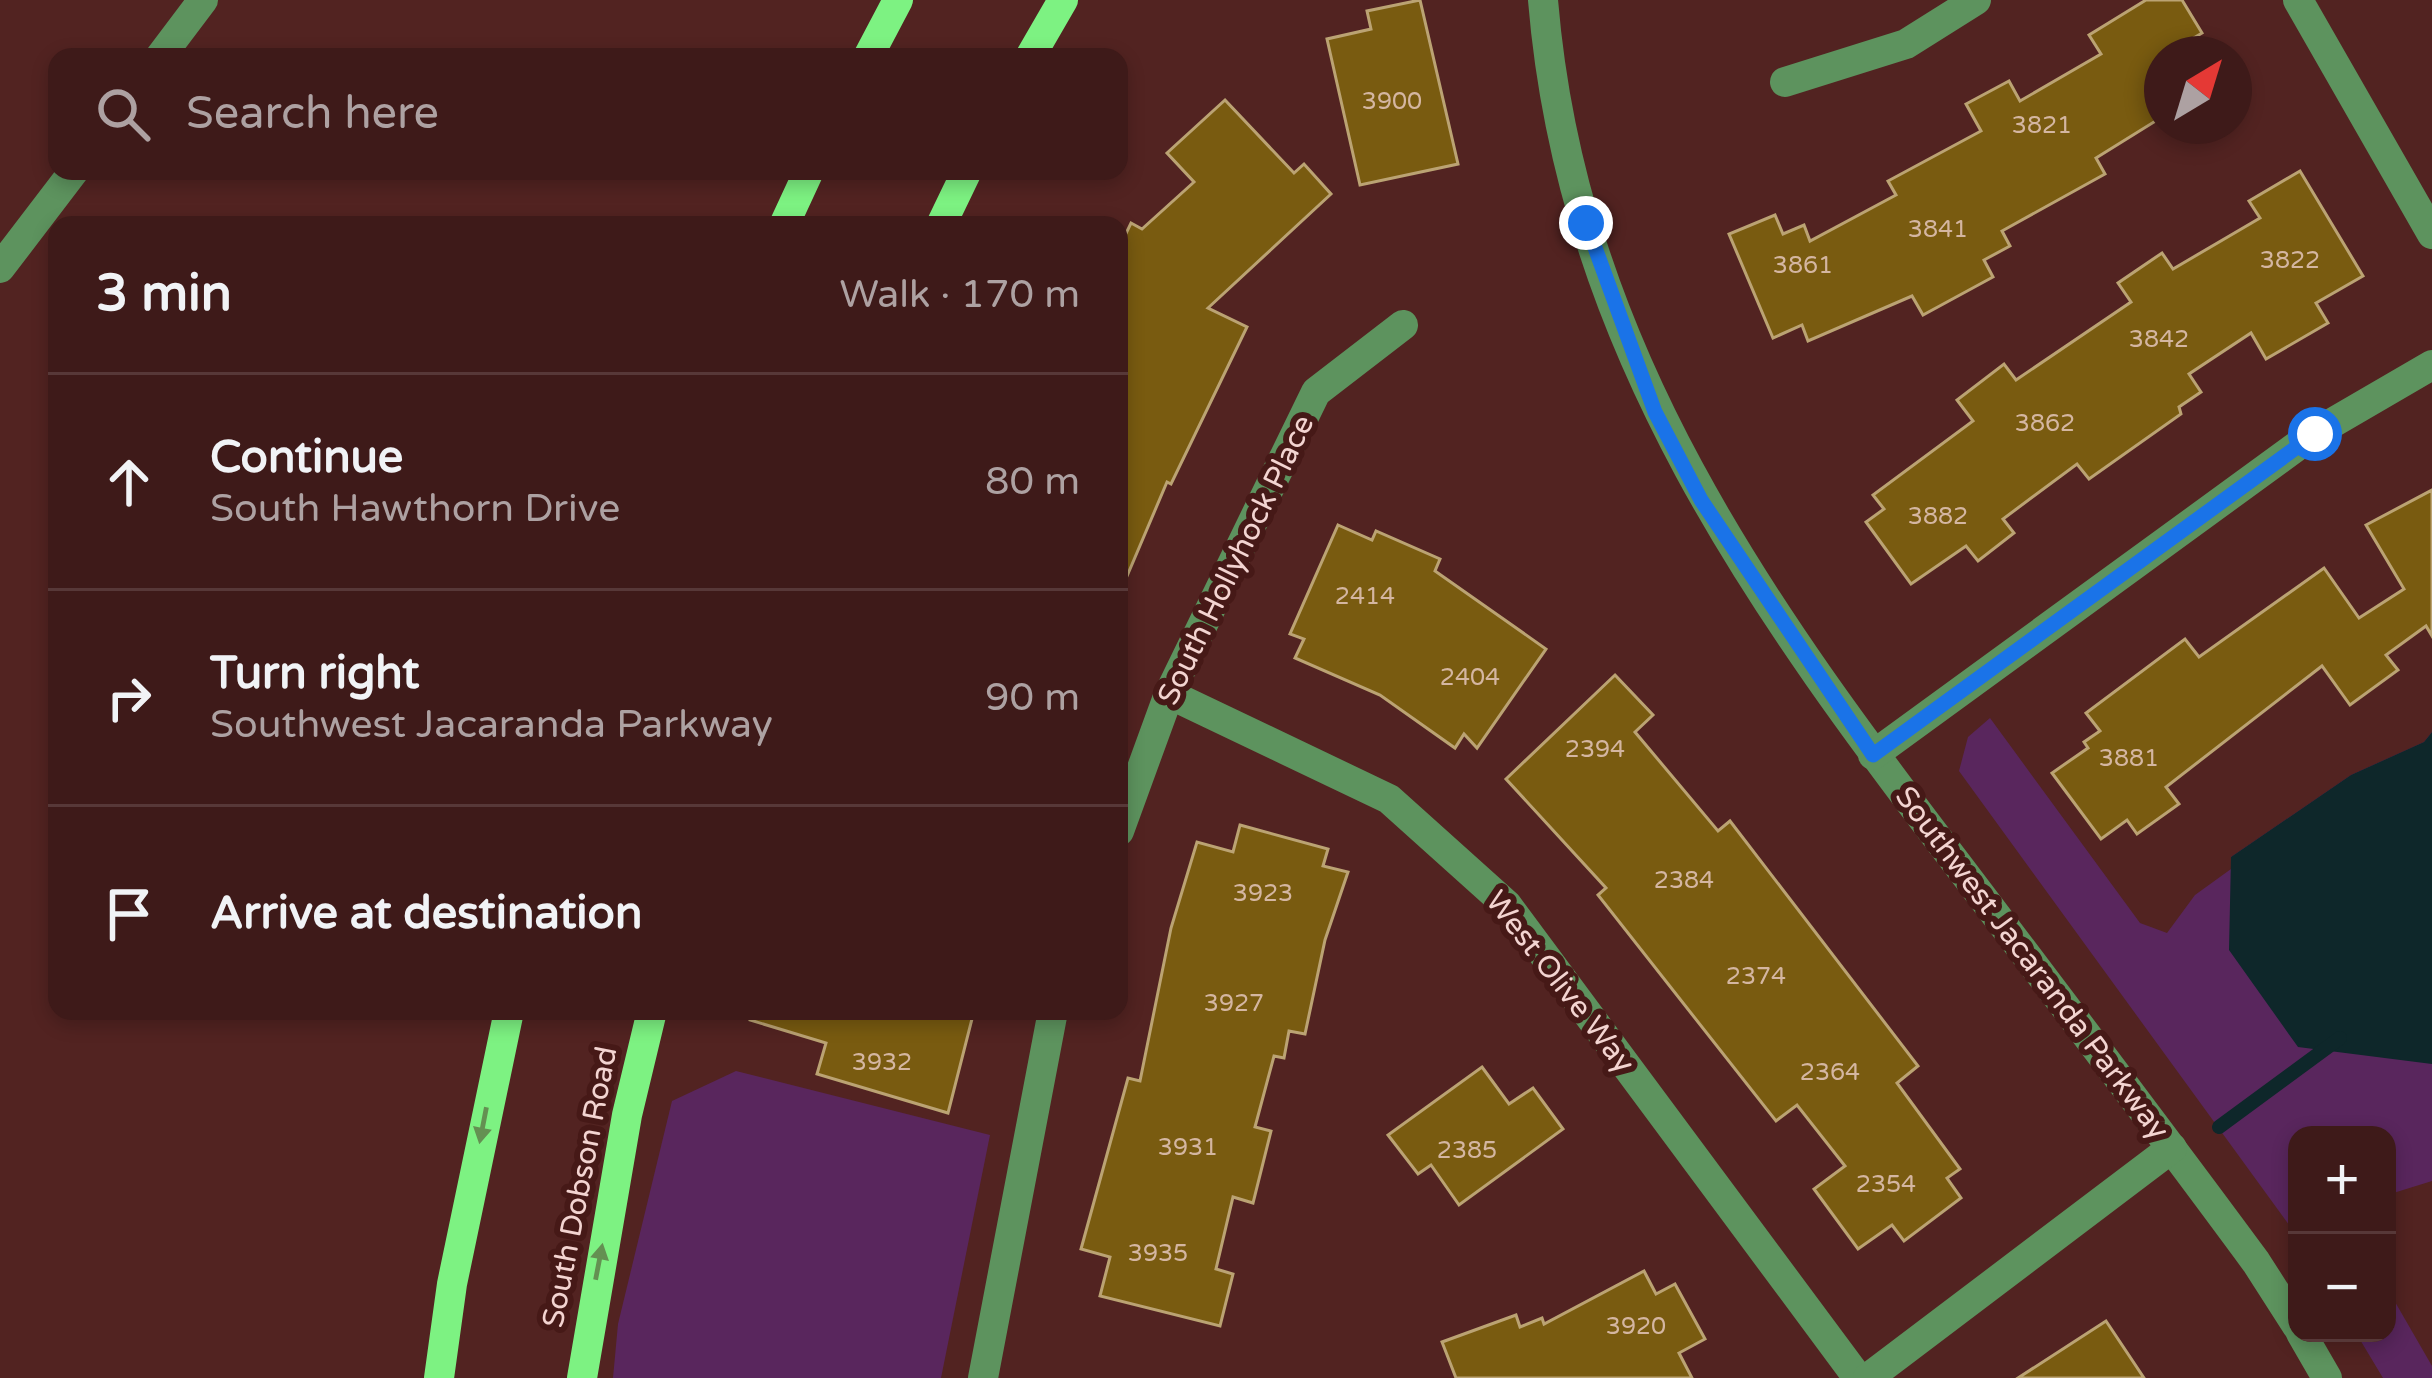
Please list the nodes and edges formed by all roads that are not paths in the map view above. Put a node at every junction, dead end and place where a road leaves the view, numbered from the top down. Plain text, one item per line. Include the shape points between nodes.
1 (203, 0) edge
2 (898, 0) edge
3 (1063, 0) edge
4 (1543, 0) edge
5 (1976, 0) edge
6 (2298, 0) edge
7 (167, 48) edge
8 (873, 48) edge
9 (1035, 48) edge
10 (1785, 82) dead end
11 (67, 180) edge
12 (805, 180) edge
13 (963, 180) edge
14 (788, 216) edge
15 (945, 216) edge
16 (2432, 234) edge
17 (0, 268) edge
18 (1403, 325) dead end
19 (2432, 365) edge
20 (1169, 694) junction
21 (1873, 755) junction
22 (1128, 806) edge
23 (507, 1020) edge
24 (650, 1020) edge
25 (1051, 1020) edge
26 (2172, 1148) junction
27 (2288, 1313) edge
28 (2306, 1342) edge
29 (439, 1378) edge
30 (582, 1378) edge
31 (983, 1378) edge
32 (1858, 1378) edge
33 (1868, 1378) edge
34 (2327, 1378) edge

1 - 7 street
2 - 8 main road
3 - 9 main road
4 - 21 street, Southwest Jacaranda Parkway via 1586,223 1655,412 1750,579
5 - 10 street via 1906,44
6 - 16 street
11 - 17 street
12 - 14 main road
13 - 15 main road
18 - 20 street, South Hollyhock Place via 1316,392
19 - 21 street via 2315,434
20 - 22 street, South Hollyhock Place
20 - 32 street, West Olive Way via 1389,799 1508,905
21 - 26 street, Southwest Jacaranda Parkway
23 -> 29 main road
30 -> 24 main road, South Dobson Road
25 - 31 street
26 - 27 street, Southwest Jacaranda Parkway
26 - 33 street
28 - 34 street, Southwest Jacaranda Parkway

